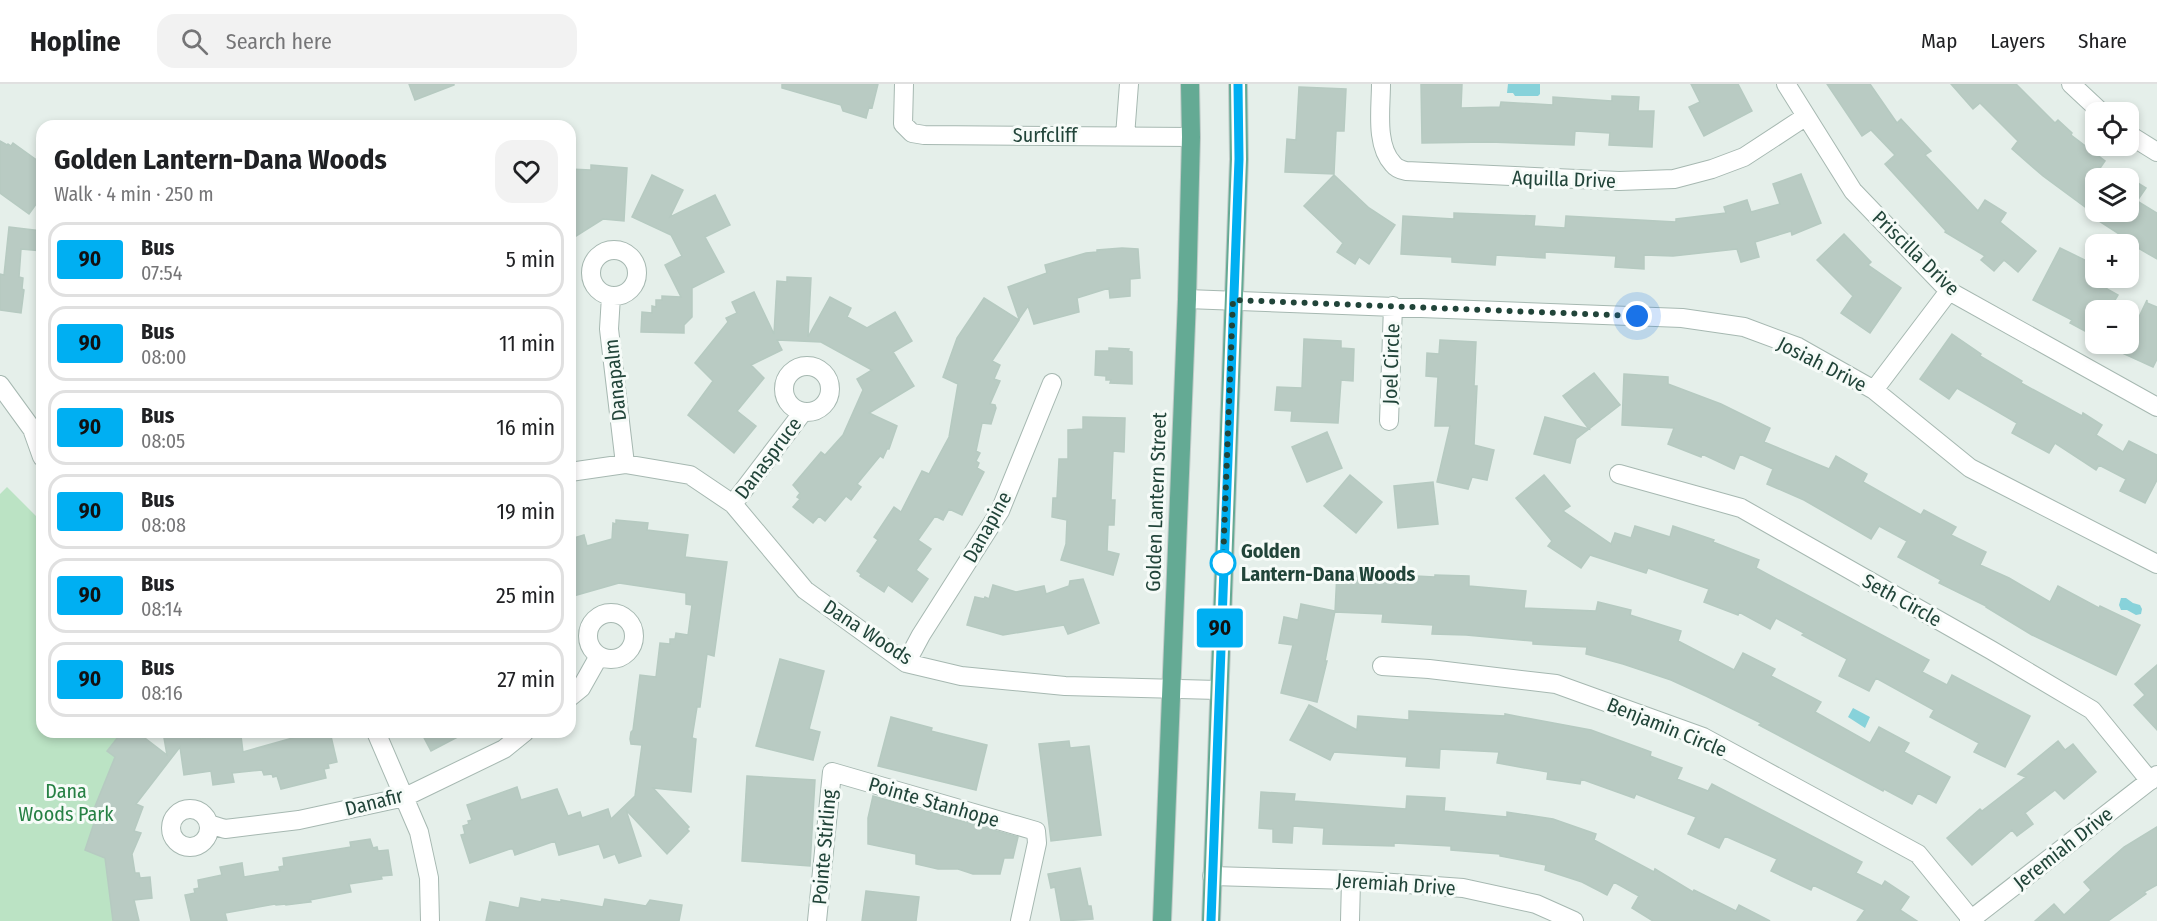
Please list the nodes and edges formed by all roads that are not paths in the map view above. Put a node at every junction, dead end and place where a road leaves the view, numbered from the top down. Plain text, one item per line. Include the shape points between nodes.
1 (904, 84) edge
2 (1190, 84) edge
3 (1238, 84) edge
4 (1381, 84) edge
5 (1786, 84) edge
6 (2071, 84) edge
7 (1129, 86) edge
8 (2090, 102) edge
9 (1805, 117) junction
10 (1125, 136) junction
11 (1191, 137) junction
12 (2139, 141) edge
13 (2157, 152) edge
14 (1949, 291) junction
15 (611, 296) dead end
16 (1187, 299) junction
17 (1233, 300) junction
18 (1393, 306) junction
19 (1052, 383) dead end
20 (0, 385) edge
21 (1874, 390) junction
22 (2157, 407) edge
23 (803, 412) dead end
24 (1389, 421) dead end
25 (36, 440) edge
26 (625, 464) junction
27 (576, 471) edge
28 (1619, 474) dead end
29 (733, 504) junction
30 (2157, 564) edge
31 (599, 656) dead end
32 (906, 663) junction
33 (1382, 666) dead end
34 (1171, 689) junction
35 (1218, 690) junction
36 (576, 692) edge
37 (379, 738) edge
38 (518, 738) edge
39 (832, 772) joint
40 (2153, 778) edge
41 (405, 797) junction
42 (209, 824) dead end
43 (1212, 876) junction
44 (1352, 880) junction
45 (1970, 920) edge
46 (430, 921) edge
47 (817, 921) edge
48 (1020, 921) edge
49 (1162, 921) edge
50 (1211, 921) edge
51 (1350, 921) edge
52 (1574, 921) edge

1 - 10 street, Surfcliff via 903,124 912,133
2 - 11 main road, Golden Lantern Street
3 - 17 main road
4 - 9 street, Aquilla Drive via 1382,141 1394,166 1406,171 1619,181 1674,179 1744,157
5 - 9 street, Priscilla Drive
6 - 8 street
7 - 10 street
9 - 14 street, Priscilla Drive via 1853,191
10 - 11 street, Surfcliff
11 - 16 main road, Golden Lantern Street
12 - 13 street
14 - 21 street
14 - 22 street, Priscilla Drive
15 - 26 street, Danapalm via 609,329
16 - 17 street, Josiah Drive
16 - 34 main road, Golden Lantern Street
17 - 18 street, Josiah Drive
17 - 35 main road
18 - 21 street, Josiah Drive via 1682,318 1744,327 1798,347
18 - 24 street, Joel Circle
19 - 32 street, Danapine via 1000,511
20 - 25 street
21 - 30 street, Josiah Drive via 1970,468
23 - 29 street, Danaspruce
26 - 27 street, Dana Woods
26 - 29 street, Dana Woods via 690,474
28 - 40 street, Seth Circle via 1741,508 1991,650 2092,710
29 - 32 street, Dana Woods via 805,590
31 - 36 street
32 - 34 street, Dana Woods via 973,677 1065,686
33 - 45 street, Benjamin Circle via 1556,684 1703,737 1918,854
34 - 35 street, Dana Woods
34 - 49 main road, Golden Lantern Street
35 - 43 main road
37 - 41 street
38 - 41 street, Danafir via 504,749
39 - 47 street, Pointe Stirling
39 - 48 street, Pointe Stanhope via 1036,831 1037,843
40 - 45 street, Jeremiah Drive
41 - 42 street, Danafir via 299,820 225,829
41 - 46 street via 419,832 429,878
43 - 44 street, Jeremiah Drive
43 - 50 main road
44 - 51 street
44 - 52 street, Jeremiah Drive via 1462,888 1536,904

